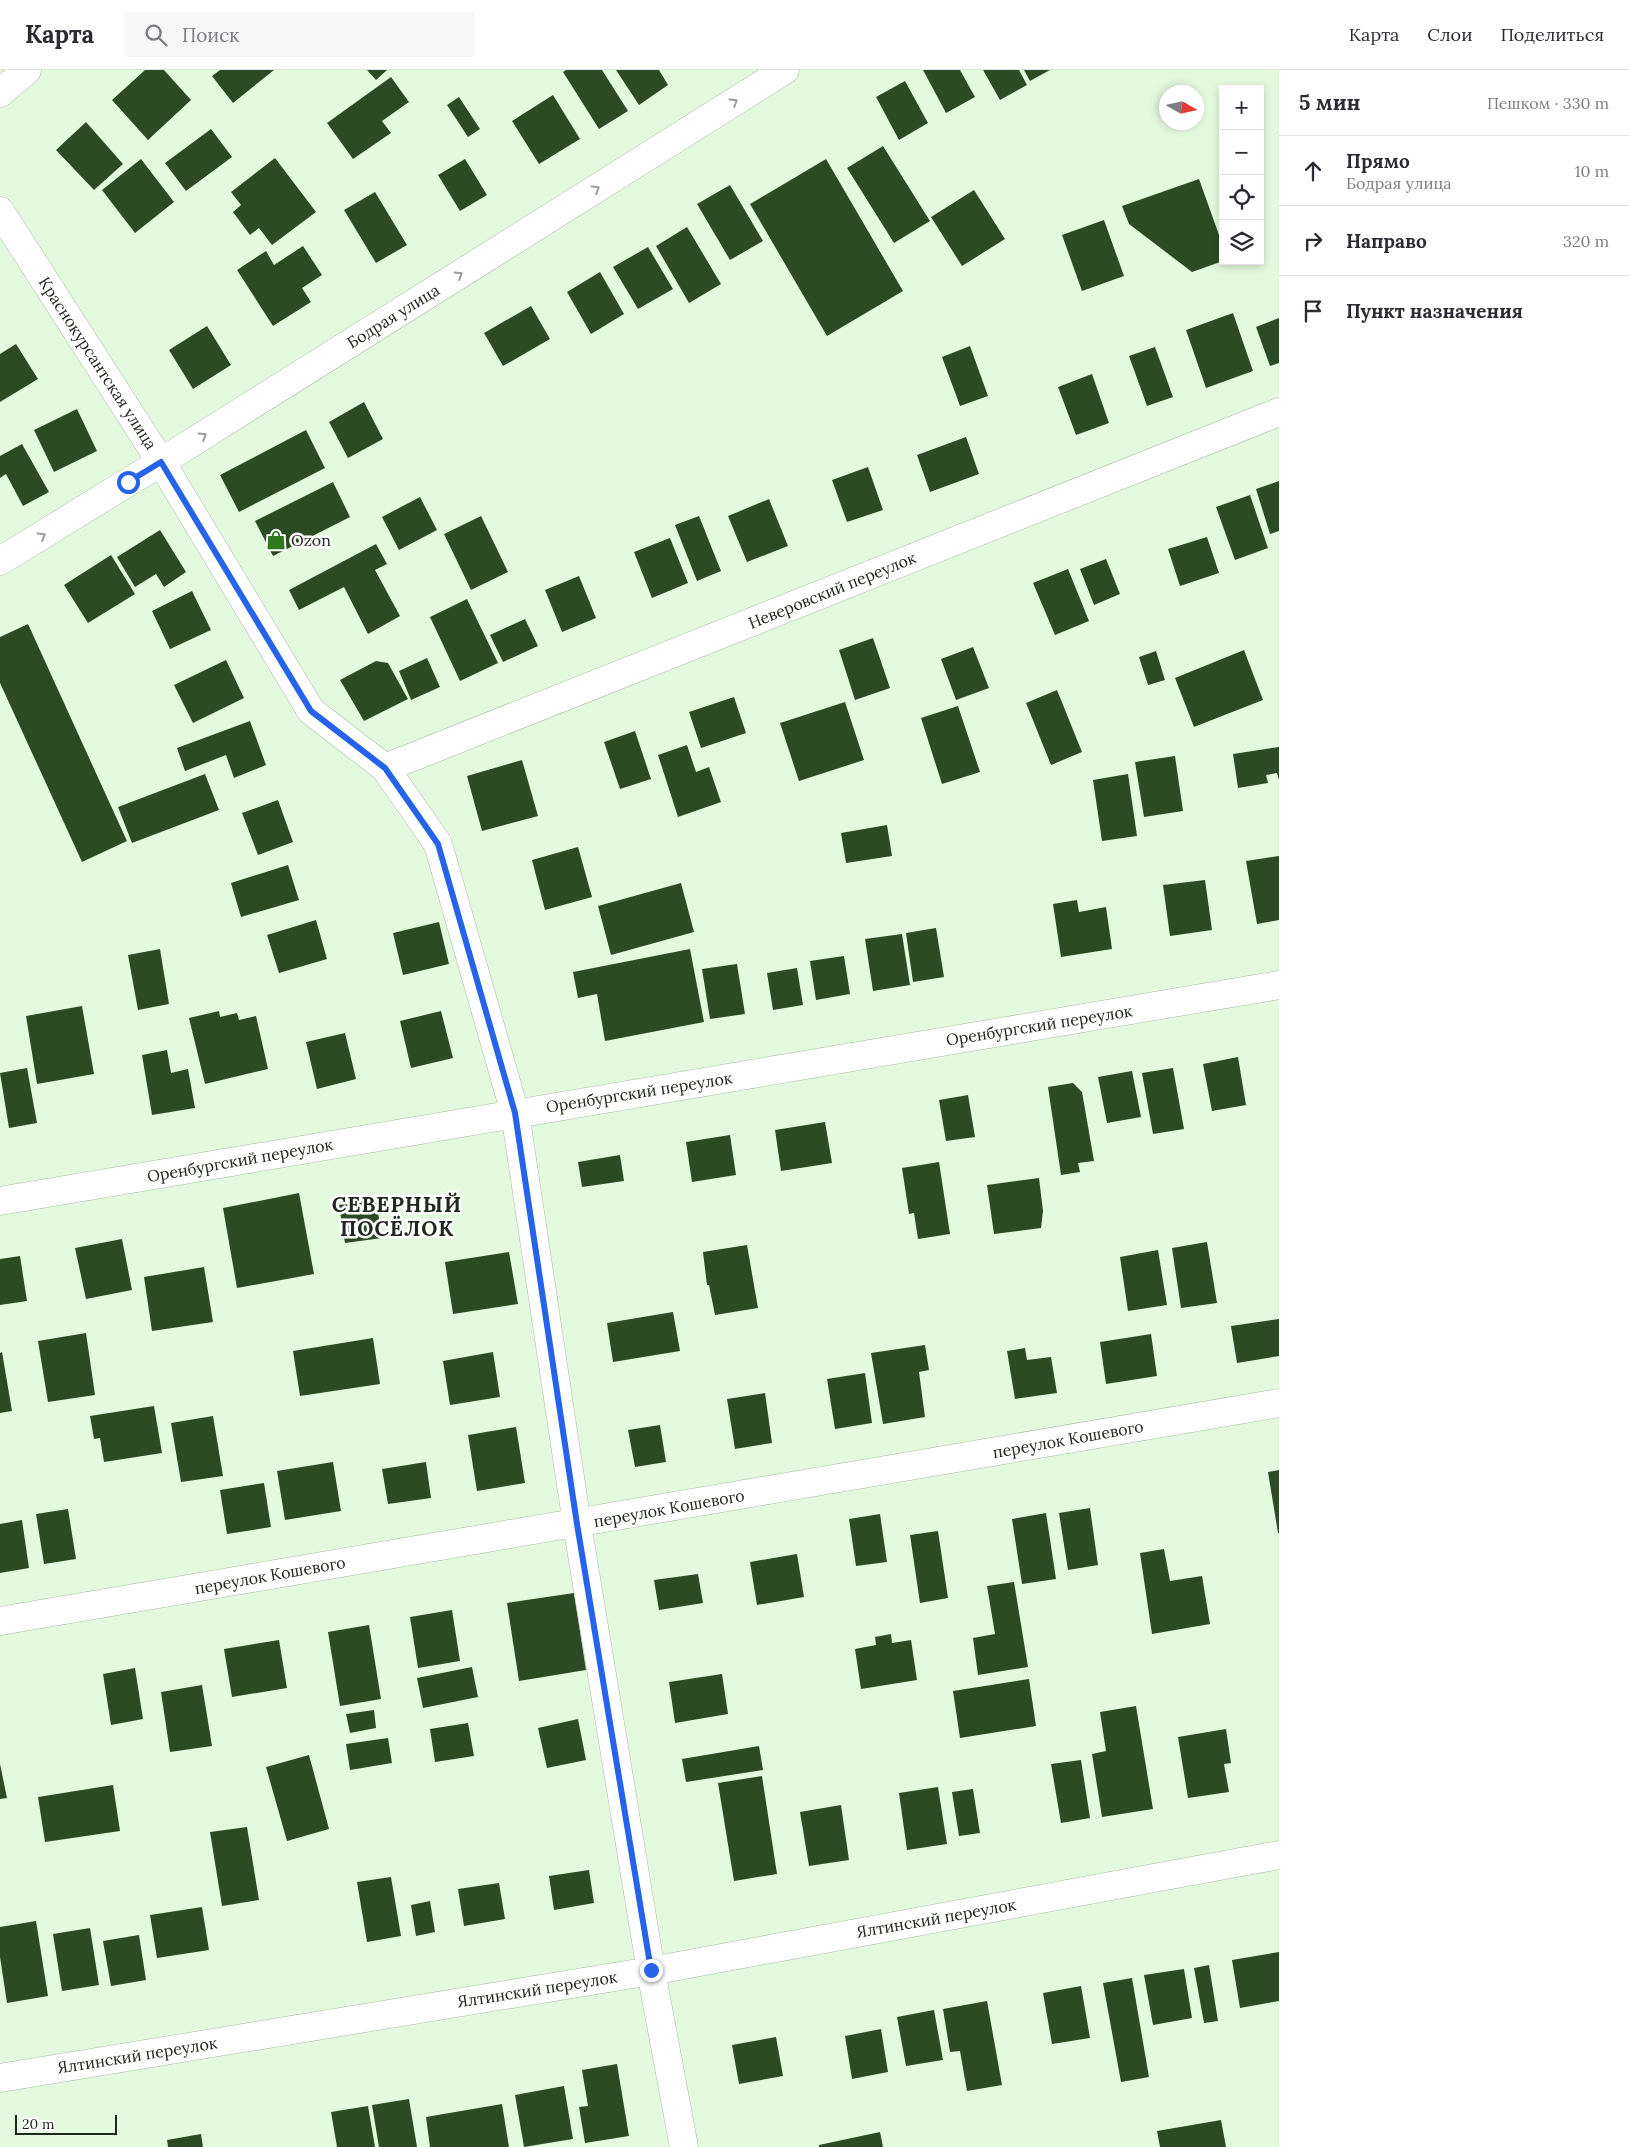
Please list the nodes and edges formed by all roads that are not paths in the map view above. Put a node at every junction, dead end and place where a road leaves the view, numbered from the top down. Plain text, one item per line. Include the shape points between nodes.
1 (27, 70) edge
2 (785, 70) edge
3 (0, 93) edge
4 (0, 210) edge
5 (1279, 412) edge
6 (161, 462) junction
7 (0, 561) edge
8 (385, 768) junction
9 (1279, 985) edge
10 (515, 1113) junction
11 (0, 1201) edge
12 (1279, 1403) edge
13 (577, 1524) junction
14 (0, 1621) edge
15 (1279, 1855) edge
16 (651, 1970) junction
17 (0, 2078) edge
18 (684, 2147) edge

1 - 3 street
6 -> 2 street, Бодрая улица
4 - 6 street, Краснокурсантская улица
5 - 8 street, Неверовский переулок
7 -> 6 street, Бодрая улица
6 - 8 street, Краснокурсантская улица via 311,711
8 - 10 street, Краснокурсантская улица via 438,844
9 - 10 street, Оренбургский переулок
10 - 11 street, Оренбургский переулок
10 - 13 street, Краснокурсантская улица
12 - 13 street, переулок Кошевого
13 - 14 street, переулок Кошевого
13 - 16 street, Краснокурсантская улица
15 - 16 street, Ялтинский переулок
16 - 17 street, Ялтинский переулок
16 - 18 street, Краснокурсантская улица

